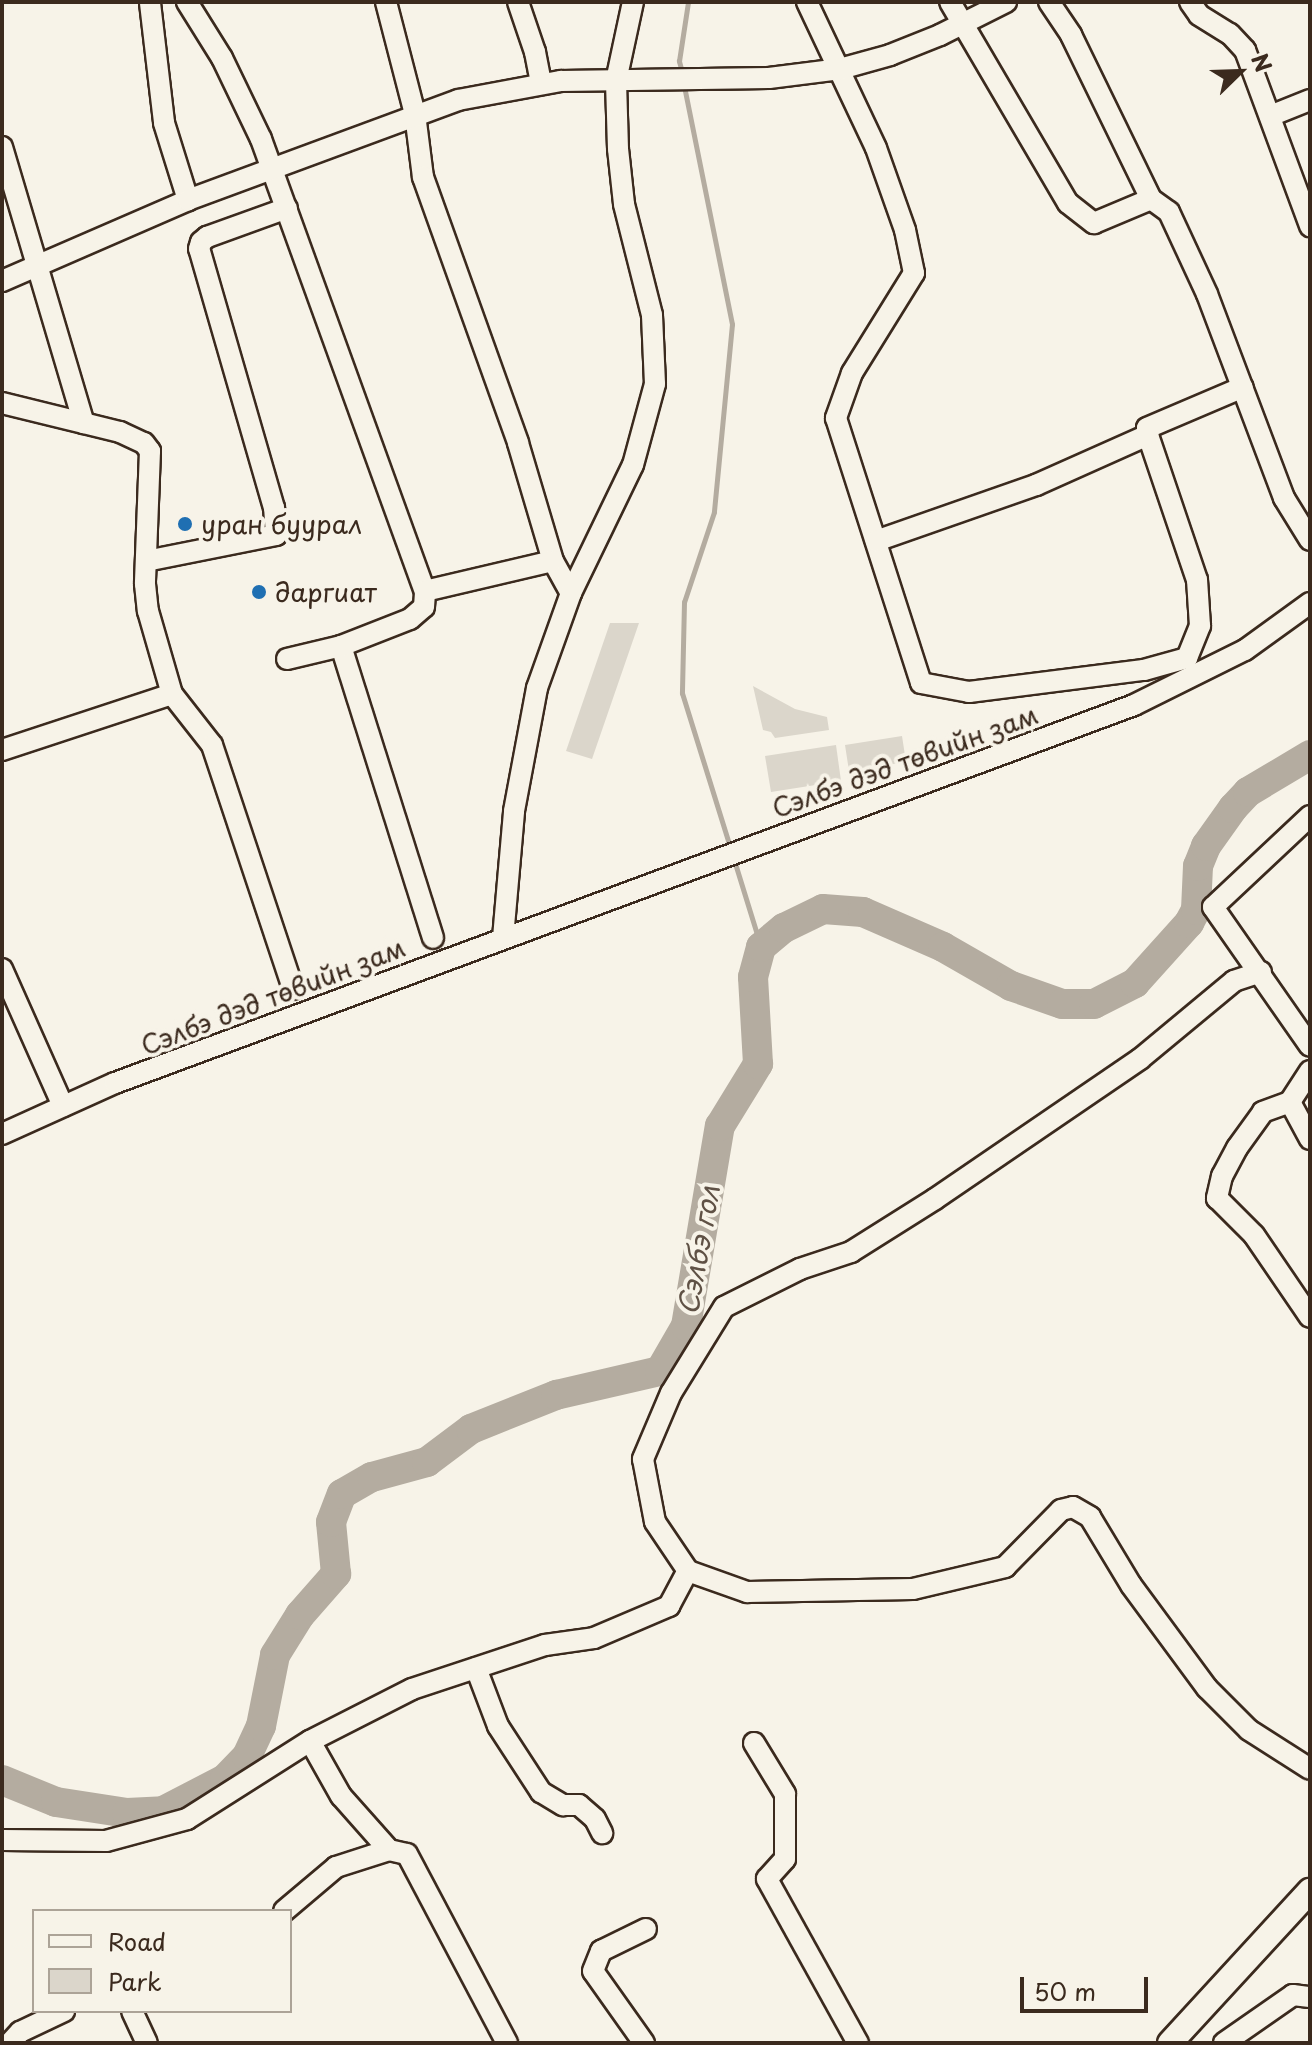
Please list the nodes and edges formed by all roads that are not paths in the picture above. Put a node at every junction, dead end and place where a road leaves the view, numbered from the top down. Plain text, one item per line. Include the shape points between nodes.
1 (187, 2) edge
2 (386, 2) edge
3 (518, 2) edge
4 (633, 2) edge
5 (807, 2) edge
6 (950, 2) edge
7 (1006, 2) edge
8 (1049, 2) edge
9 (1190, 2) edge
10 (150, 3) edge
11 (963, 24) junction
12 (840, 69) junction
13 (616, 81) junction
14 (541, 83) junction
15 (1310, 100) edge
16 (415, 114) junction
17 (1270, 116) junction
18 (2, 147) edge
19 (272, 169) junction
20 (1151, 199) junction
21 (188, 200) junction
22 (287, 208) junction
23 (1310, 226) edge
24 (38, 267) junction
25 (2, 281) edge
26 (1243, 387) junction
27 (2, 403) edge
28 (84, 423) junction
29 (1148, 435) junction
30 (1310, 540) edge
31 (876, 541) junction
32 (146, 561) junction
33 (553, 561) junction
34 (425, 591) junction
35 (571, 593) junction
36 (1310, 603) edge
37 (341, 646) junction
38 (287, 659) dead end
39 (172, 694) junction
40 (2, 750) edge
41 (1310, 816) edge
42 (433, 938) dead end
43 (503, 938) junction
44 (2, 969) edge
45 (1261, 972) junction
46 (293, 989) dead end
47 (1310, 1046) edge
48 (1310, 1071) edge
49 (1290, 1102) junction
50 (63, 1106) junction
51 (2, 1134) edge
52 (1310, 1139) edge
53 (1310, 1317) edge
54 (688, 1571) junction
55 (476, 1668) junction
56 (310, 1741) junction
57 (754, 1743) dead end
58 (1310, 1769) edge
59 (602, 1833) dead end
60 (2, 1840) edge
61 (389, 1850) junction
62 (1310, 1891) edge
63 (286, 1909) edge
64 (646, 1929) dead end
65 (1310, 1997) edge
66 (60, 2013) edge
67 (133, 2013) edge
68 (10, 2043) edge
69 (147, 2043) edge
70 (507, 2043) edge
71 (644, 2043) edge
72 (858, 2043) edge
73 (1170, 2043) edge
74 (1224, 2043) edge

1 - 19 street via 232,75
2 - 16 street
3 - 14 street
4 - 13 street
5 - 12 street
6 - 11 street
7 - 11 street
8 - 20 street via 1071,35
9 - 17 street via 1199,15 1243,46
10 - 21 street via 164,123
11 - 12 street via 890,55
11 - 20 street via 1068,203 1094,223
12 - 13 street via 732,80
12 - 31 street via 880,160 914,273 852,373 836,418
13 - 14 street
13 - 35 street via 620,182 652,315 655,384 633,465
14 - 16 street
15 - 17 street
16 - 19 street
16 - 33 street via 423,177 518,443
17 - 23 street
18 - 24 street
19 - 21 street
19 - 22 street
20 - 26 street via 1169,212
21 - 24 street
22 - 32 street via 207,237 199,249 274,508 276,535
22 - 34 street
24 - 25 street
24 - 28 street
26 - 29 street via 1147,428
26 - 30 street via 1284,498
27 - 28 street
28 - 32 street via 120,432 150,451
29 - 31 street via 1036,485
29 - 31 street via 1197,580 1200,626 1187,658 1144,670 969,692 921,683
32 - 39 street via 148,611
33 - 34 street
33 - 35 street
34 - 37 street via 424,607 410,619
35 - 43 street via 548,653 523,748 507,861
36 - 43 street, Сэлбэ дэд төвийн зам via 1245,650 1167,691
37 - 38 street
37 - 42 street
39 - 40 street
39 - 46 street via 212,745
41 - 45 street via 1213,907
43 - 50 street, Сэлбэ дэд төвийн зам
44 - 50 street
45 - 47 street
45 - 54 street via 1234,981 1140,1059 851,1252 800,1269 720,1311 671,1393 643,1459 655,1522
48 - 49 street
49 - 52 street
49 - 53 street via 1263,1112 1222,1176 1217,1198 1254,1235
50 - 51 street, Сэлбэ дэд төвийн зам
54 - 55 street via 669,1606 594,1638 545,1645
54 - 58 street via 747,1592 913,1589 1005,1567 1061,1510 1073,1507 1090,1517 1131,1585 1207,1688 1249,1730
55 - 56 street via 412,1689
55 - 59 street via 498,1726 541,1792 563,1805 579,1805
56 - 60 street via 187,1819 106,1841
56 - 61 street via 341,1796
57 - 72 street via 785,1794 785,1859 767,1879
61 - 63 street via 336,1867
61 - 70 street via 407,1854
62 - 73 main road
64 - 71 street via 601,1951 593,1971
65 - 74 street via 1293,1995
66 - 68 street via 20,2032
67 - 69 street

